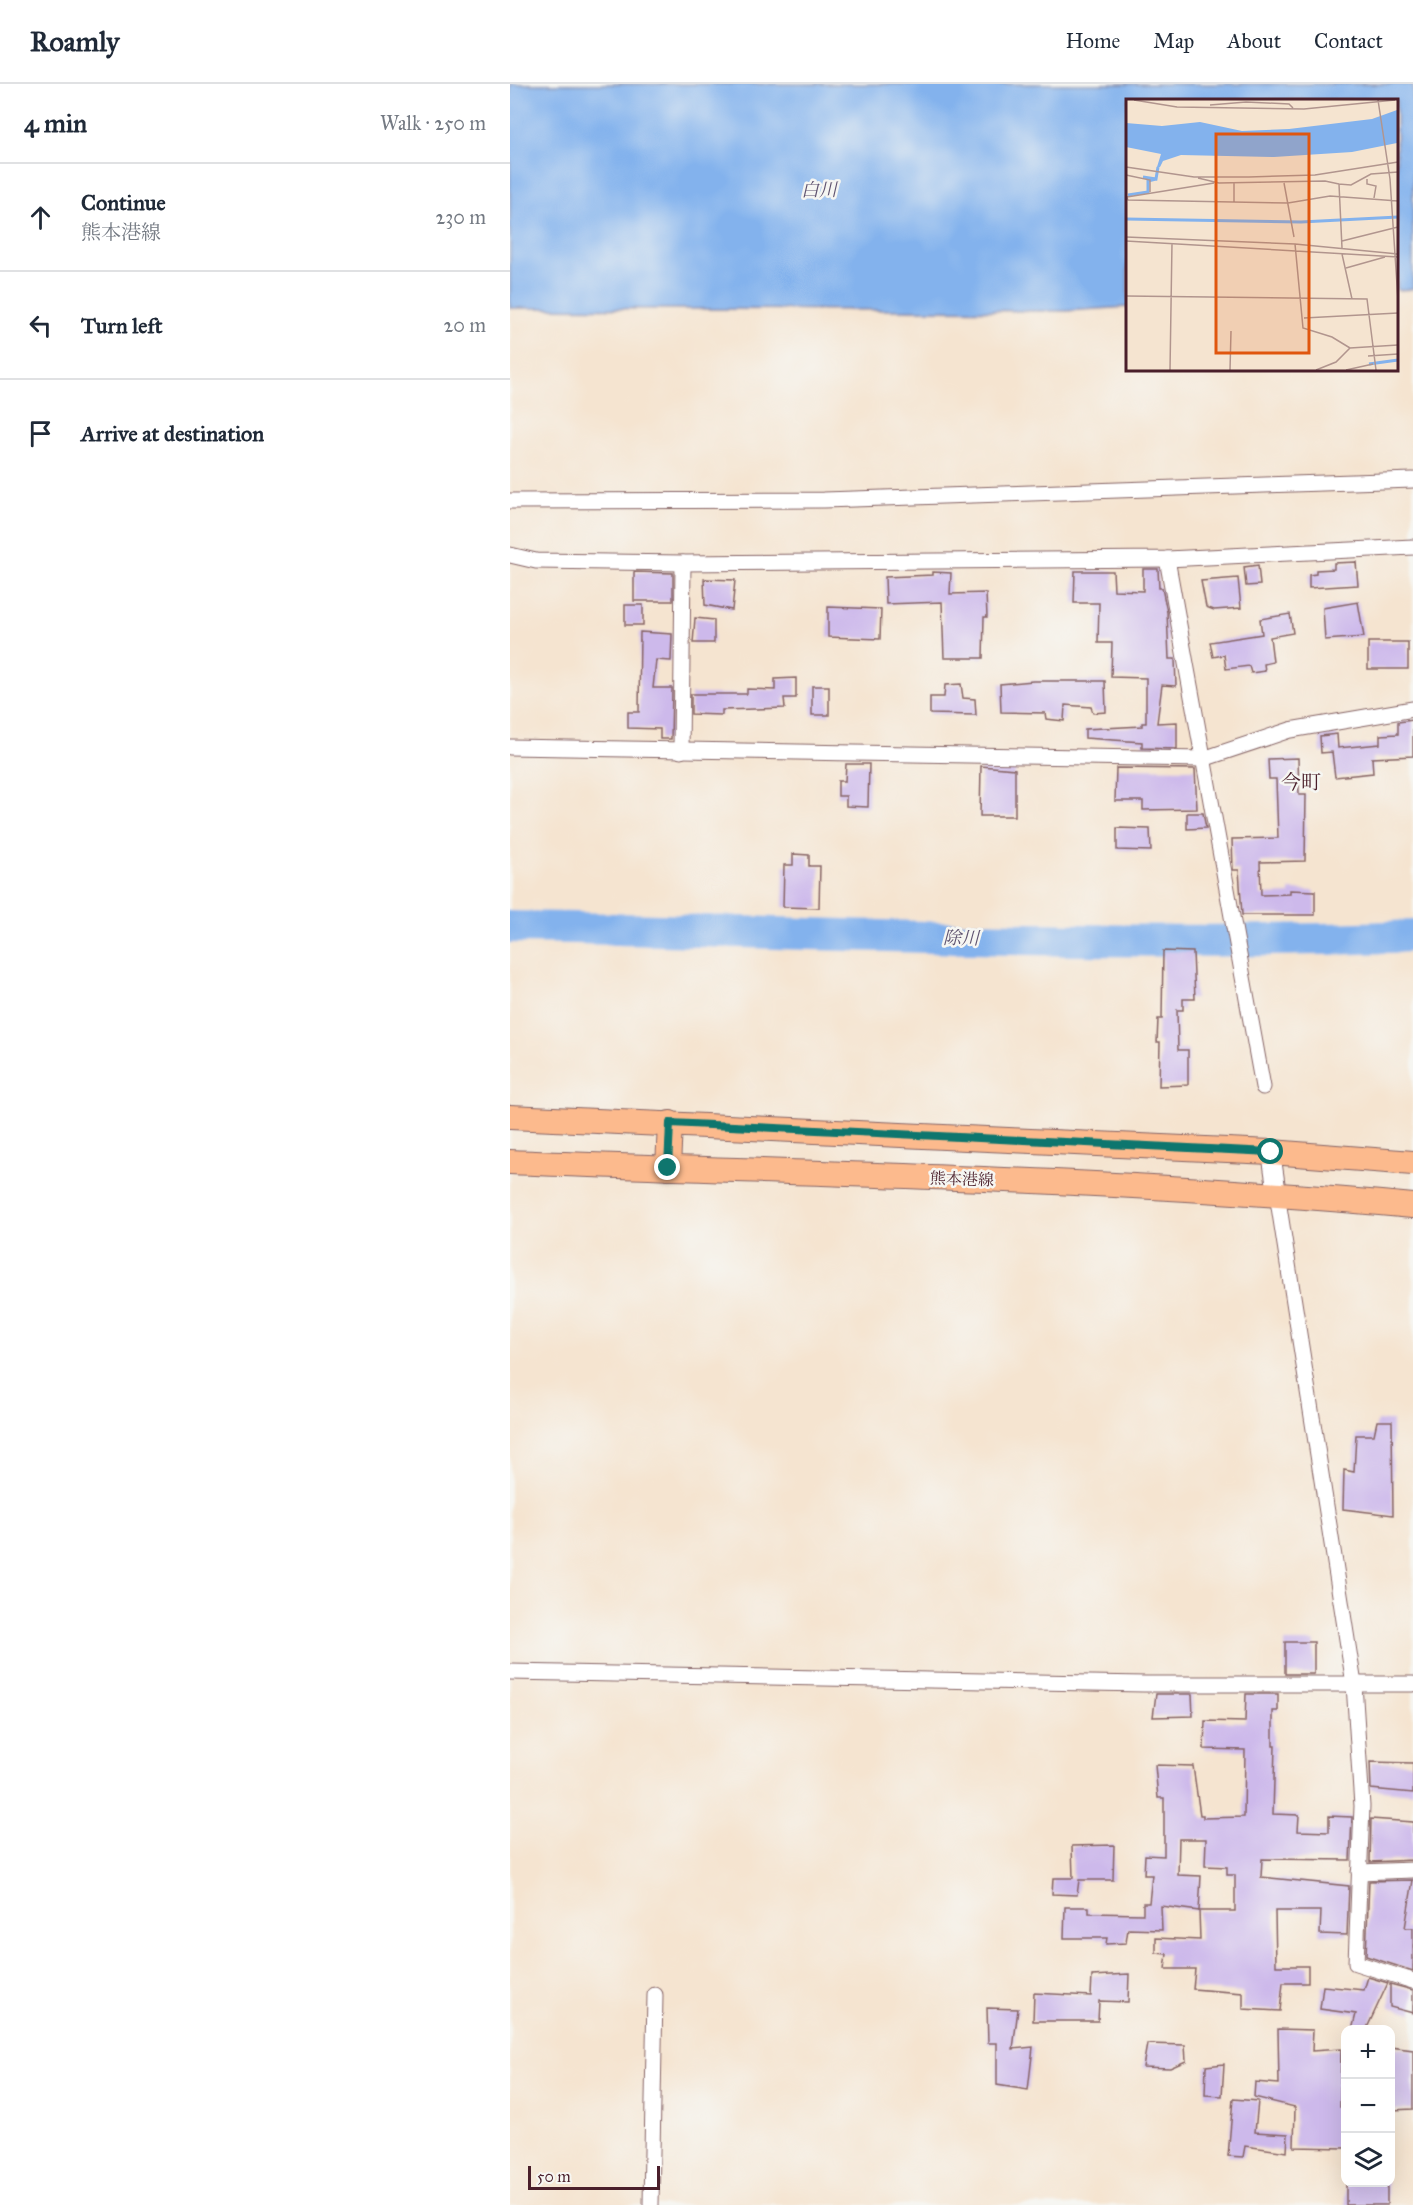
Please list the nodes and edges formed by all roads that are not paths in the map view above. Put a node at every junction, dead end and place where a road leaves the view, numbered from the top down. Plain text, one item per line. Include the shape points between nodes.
1 (1413, 480) edge
2 (510, 501) edge
3 (1413, 547) edge
4 (510, 555) edge
5 (1167, 559) junction
6 (536, 561) junction
7 (510, 562) edge
8 (683, 562) junction
9 (1413, 709) edge
10 (510, 747) edge
11 (681, 751) junction
12 (1203, 759) junction
13 (1263, 1087) dead end
14 (510, 1117) edge
15 (670, 1123) junction
16 (1271, 1152) junction
17 (510, 1162) edge
18 (1413, 1163) edge
19 (668, 1168) junction
20 (1277, 1194) junction
21 (1413, 1206) edge
22 (510, 1672) edge
23 (1354, 1684) junction
24 (1413, 1684) edge
25 (1413, 1870) edge
26 (1359, 1872) junction
27 (1413, 1981) edge
28 (655, 1995) dead end
29 (651, 2205) edge

1 - 2 street via 824,500
3 - 5 street
4 - 6 street
5 - 8 street
5 - 12 street
6 - 7 street
6 - 8 street
8 - 11 street
9 - 12 street via 1290,730
10 - 11 street
11 - 12 street
12 - 13 street
14 - 15 main road
15 - 16 main road
15 - 19 main road
16 - 18 main road
16 - 20 street
17 - 19 main road, 熊本港線
19 - 20 main road, 熊本港線
20 - 21 main road, 熊本港線
20 - 23 street
22 - 23 street
23 - 24 street
23 - 26 street via 1362,1806
25 - 26 street
26 - 27 street via 1356,1963
28 - 29 street

